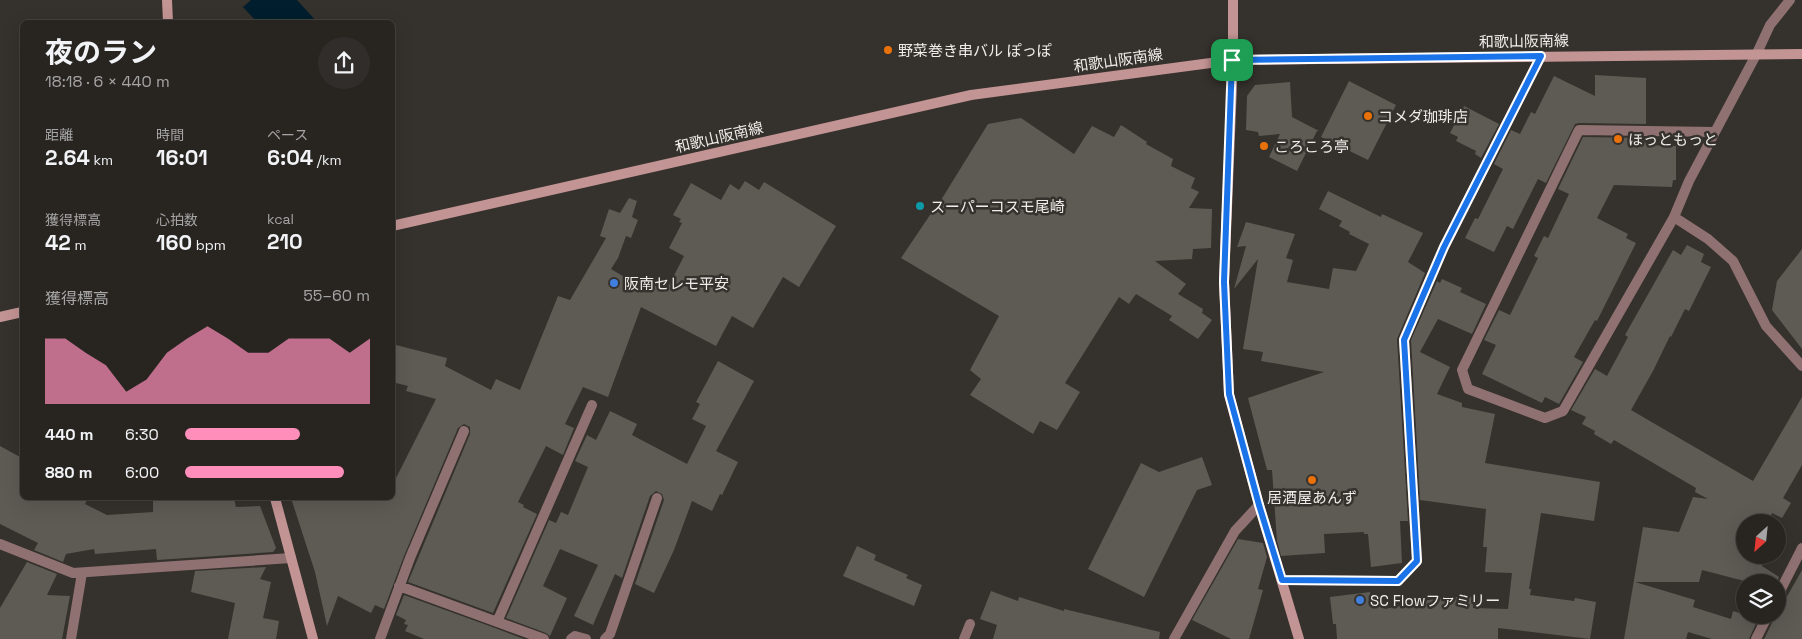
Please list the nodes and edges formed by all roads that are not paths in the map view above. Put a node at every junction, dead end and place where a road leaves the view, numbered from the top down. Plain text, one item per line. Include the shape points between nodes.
1 (167, 0) edge
2 (1233, 0) edge
3 (1790, 0) edge
4 (168, 20) edge
5 (1757, 53) junction
6 (1802, 54) edge
7 (1541, 56) junction
8 (1232, 60) junction
9 (1716, 132) junction
10 (1674, 217) junction
11 (395, 225) edge
12 (20, 312) edge
13 (0, 317) edge
14 (1802, 366) edge
15 (592, 405) dead end
16 (464, 431) dead end
17 (657, 498) dead end
18 (276, 500) edge
19 (1259, 505) junction
20 (0, 544) edge
21 (1802, 548) edge
22 (291, 558) junction
23 (82, 573) junction
24 (1786, 579) edge
25 (1282, 580) junction
26 (399, 586) junction
27 (497, 622) junction
28 (970, 624) dead end
29 (1764, 624) edge
30 (381, 637) edge
31 (71, 639) edge
32 (313, 639) edge
33 (393, 639) edge
34 (544, 639) edge
35 (571, 639) edge
36 (586, 639) edge
37 (605, 639) edge
38 (964, 639) edge
39 (1174, 639) edge
40 (1299, 639) edge
41 (1756, 639) edge

1 - 4 main road
2 - 8 main road
3 - 5 street via 1770,25
5 - 6 main road, 和歌山阪南線
5 - 7 main road, 和歌山阪南線
5 - 9 street
7 - 8 main road, 和歌山阪南線
7 - 25 street via 1444,247 1404,340 1417,561 1398,581
8 - 11 main road, 和歌山阪南線 via 971,95
8 - 19 main road via 1224,282 1229,394
9 - 10 street
9 - 10 street via 1580,130 1462,370 1468,389 1545,418 1562,411
10 - 14 street via 1708,239 1733,261 1766,326
12 - 13 main road
15 - 27 street
16 - 26 street
17 - 37 street via 610,634
18 - 22 main road
19 - 25 main road
19 - 39 street via 1236,531
20 - 23 street via 73,573
21 - 24 street
22 - 23 street
22 - 32 main road
23 - 31 street
25 - 40 main road
26 - 27 street
26 - 30 street
27 - 34 street
28 - 38 street
29 - 41 street
30 - 33 street
35 - 36 street via 575,636

